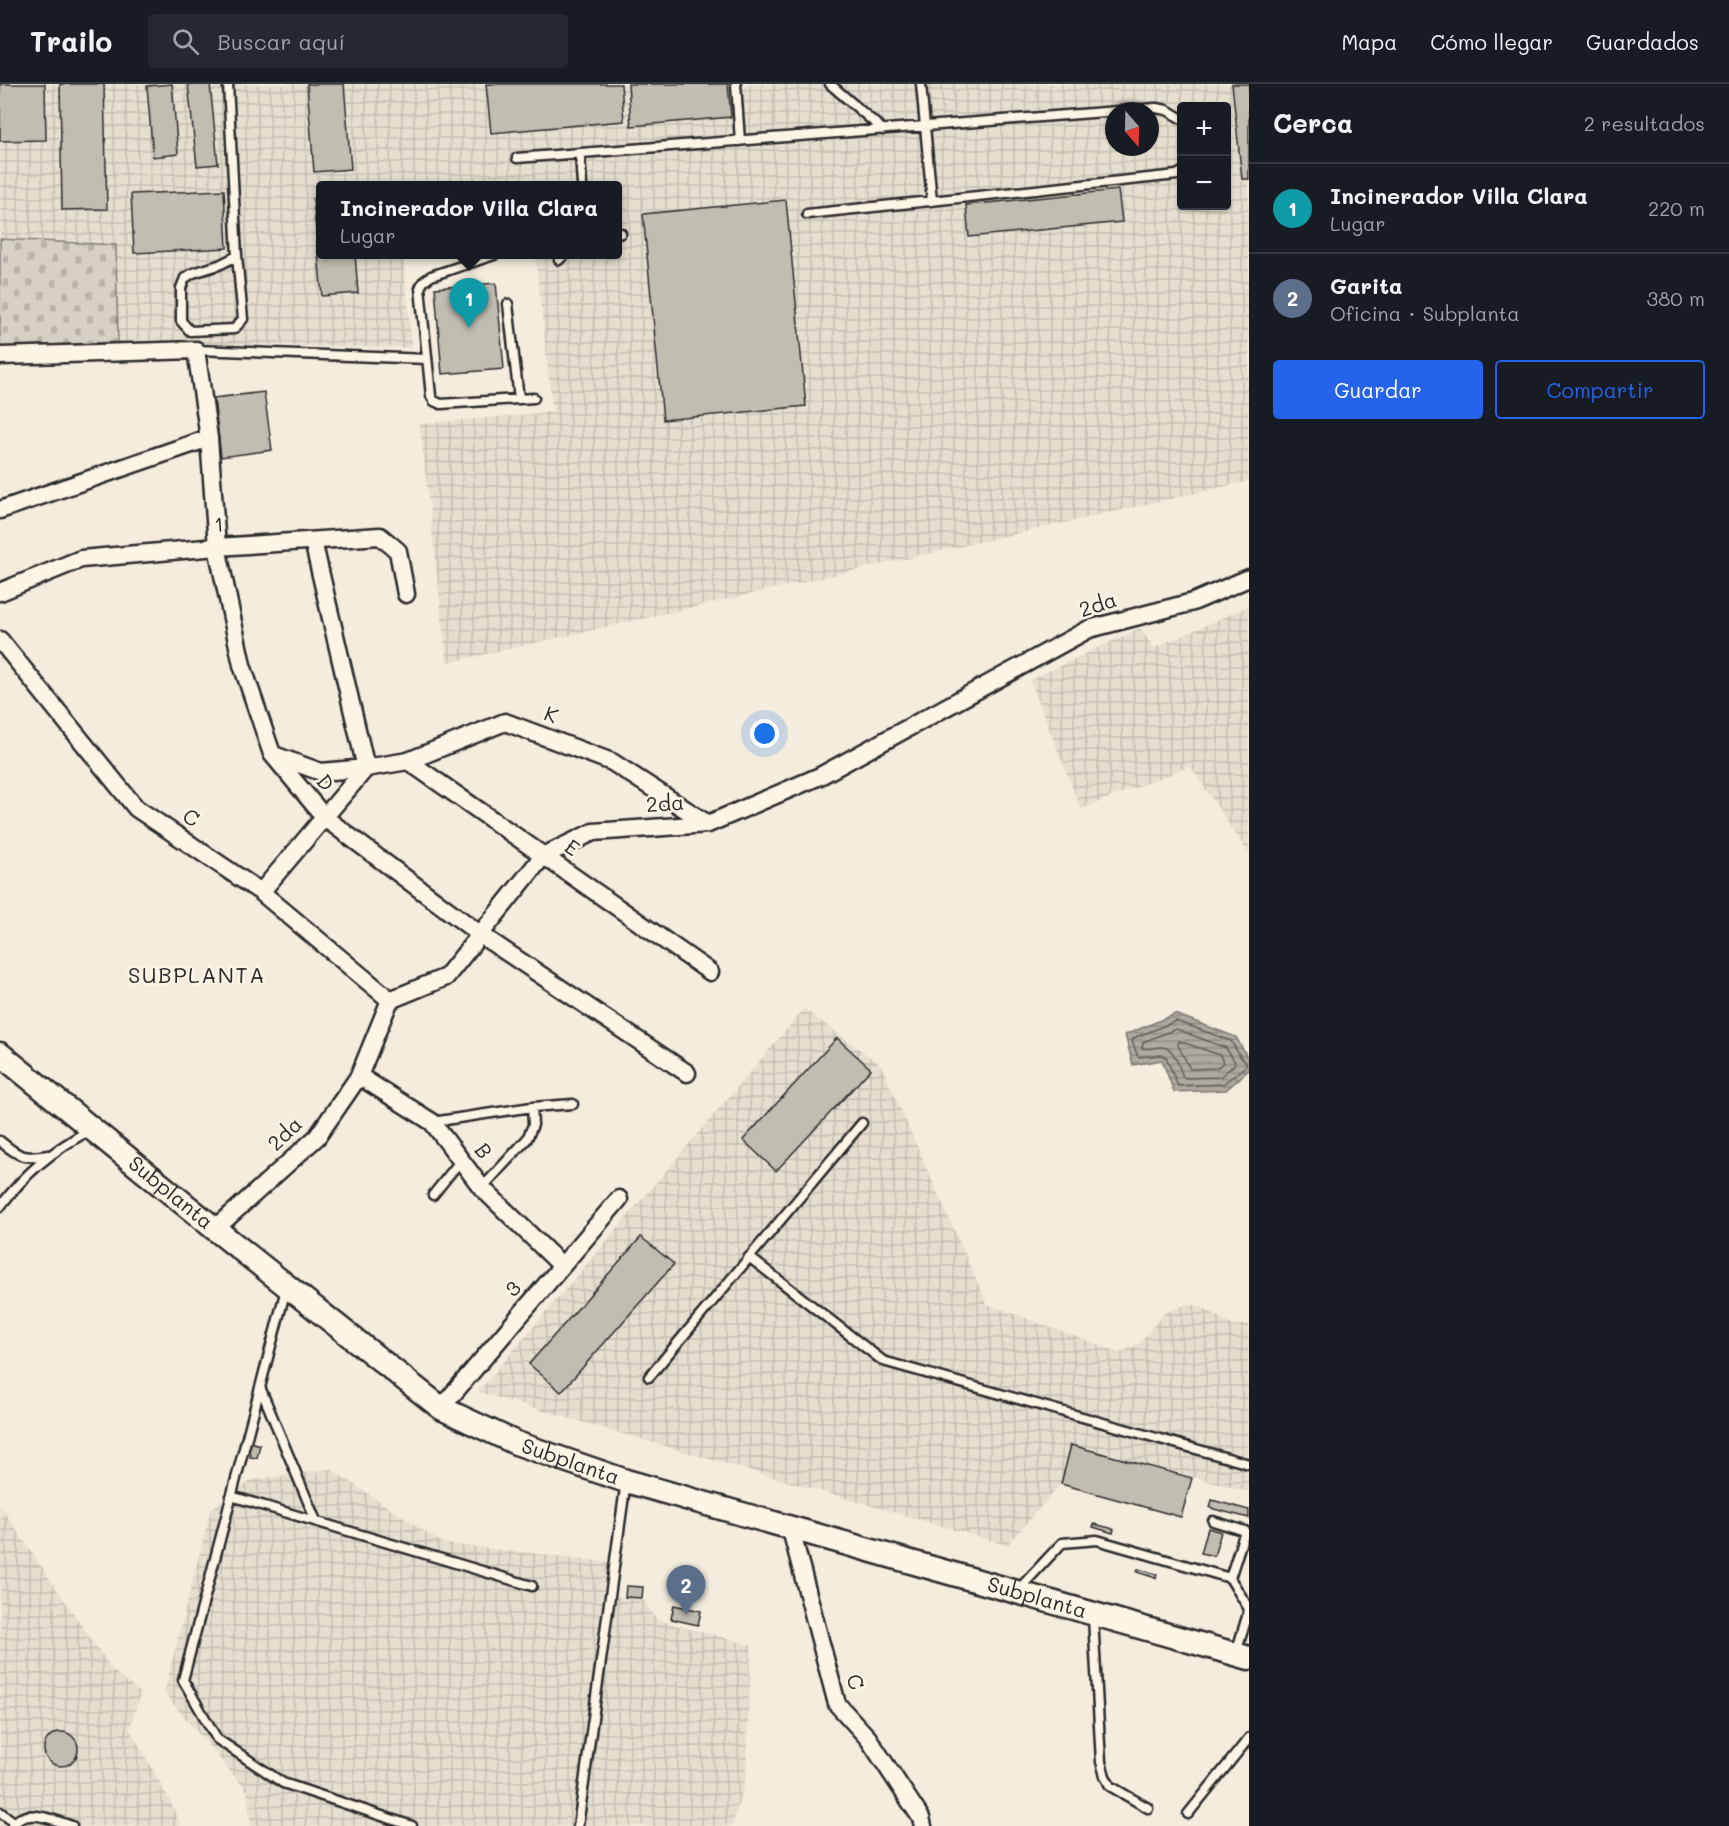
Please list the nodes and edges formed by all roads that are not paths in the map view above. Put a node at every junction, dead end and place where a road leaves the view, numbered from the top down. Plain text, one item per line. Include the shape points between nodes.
1 (228, 84) edge
2 (735, 84) edge
3 (830, 84) edge
4 (921, 84) edge
5 (1177, 115) edge
6 (925, 127) junction
7 (883, 130) junction
8 (740, 141) junction
9 (580, 153) junction
10 (517, 158) dead end
11 (1177, 175) edge
12 (582, 181) edge
13 (932, 201) junction
14 (807, 214) dead end
15 (237, 256) junction
16 (482, 259) edge
17 (508, 304) dead end
18 (196, 350) junction
19 (0, 356) edge
20 (428, 359) junction
21 (534, 398) dead end
22 (519, 399) junction
23 (209, 438) junction
24 (0, 510) edge
25 (313, 541) junction
26 (217, 547) junction
27 (1249, 579) edge
28 (0, 592) edge
29 (406, 594) dead end
30 (0, 640) edge
31 (272, 754) junction
32 (408, 762) junction
33 (366, 768) junction
34 (324, 817) junction
35 (708, 824) junction
36 (543, 856) junction
37 (261, 892) junction
38 (481, 935) junction
39 (710, 972) dead end
40 (390, 1000) junction
41 (0, 1054) edge
42 (687, 1073) dead end
43 (359, 1076) junction
44 (573, 1104) dead end
45 (532, 1107) junction
46 (432, 1122) junction
47 (862, 1123) dead end
48 (92, 1129) junction
49 (0, 1141) edge
50 (51, 1154) junction
51 (461, 1160) junction
52 (482, 1188) junction
53 (433, 1196) dead end
54 (619, 1199) dead end
55 (0, 1207) edge
56 (215, 1229) junction
57 (749, 1257) junction
58 (562, 1266) junction
59 (286, 1285) junction
60 (649, 1377) dead end
61 (260, 1387) junction
62 (441, 1408) junction
63 (1249, 1464) edge
64 (626, 1481) junction
65 (231, 1496) junction
66 (316, 1521) junction
67 (1214, 1521) dead end
68 (790, 1526) junction
69 (1230, 1578) junction
70 (532, 1586) dead end
71 (1017, 1592) junction
72 (1249, 1610) edge
73 (1093, 1613) junction
74 (1243, 1656) edge
75 (1249, 1738) edge
76 (1148, 1808) dead end
77 (0, 1812) edge
78 (1188, 1814) dead end
79 (13, 1824) edge
80 (72, 1826) edge
81 (412, 1826) edge
82 (578, 1826) edge
83 (923, 1826) edge

1 - 15 lane
2 - 8 lane
3 - 7 lane
4 - 6 lane
5 - 6 lane via 1156,108
6 - 7 lane
6 - 13 lane
7 - 8 lane
8 - 9 lane
9 - 10 lane
9 - 12 lane
11 - 13 lane
13 - 14 lane
15 - 15 lane via 243,320 234,329 190,331 181,321 181,288 185,278
16 - 20 lane via 423,282 420,288
17 - 22 lane
18 - 19 street
18 - 20 lane
18 - 23 street, D
20 - 22 lane via 434,401 441,404
21 - 22 lane
23 - 24 street
23 - 26 street, D
25 - 26 street, 1
25 - 29 street, 1 via 380,536 398,551
25 - 33 street
26 - 28 street, 1 via 81,559
26 - 31 street, D via 242,665
27 - 35 street, 2da via 1193,603 1089,629 820,776
30 - 37 street, C via 136,808
31 - 33 street, K via 321,771
31 - 34 street, D
32 - 33 street, K
32 - 35 street, K via 505,722 612,762
32 - 36 street, E
33 - 34 street
34 - 37 street
34 - 38 street, D
35 - 36 street, 2da via 592,832
36 - 38 street, 2da
36 - 39 street, E
37 - 40 street, C
38 - 40 street, 2da via 446,977
38 - 42 street, D
40 - 43 street, 2da
41 - 48 street, Subplanta
43 - 46 street, B
43 - 56 street, 2da via 317,1137
44 - 45 lane
45 - 46 lane
45 - 52 lane via 533,1125 527,1139
46 - 51 street, B
47 - 57 lane
48 - 50 lane
48 - 56 street, Subplanta
49 - 50 lane via 29,1158
50 - 55 lane via 31,1170
51 - 52 street, B
51 - 53 lane
52 - 58 street, B
54 - 58 street, 3
56 - 59 street, Subplanta
57 - 60 lane
57 - 63 lane via 882,1361
58 - 62 street, 3
59 - 61 lane
59 - 62 street, Subplanta
61 - 65 lane
61 - 66 lane
62 - 64 street, Subplanta via 516,1443
64 - 68 street, Subplanta
64 - 82 lane
65 - 66 lane
65 - 81 lane via 183,1680 217,1739 283,1783
66 - 70 lane
67 - 69 lane via 1245,1531
68 - 71 street, Subplanta
68 - 83 street, C via 837,1704 868,1738
69 - 71 lane via 1097,1540 1062,1543
69 - 72 lane
71 - 73 street, Subplanta
72 - 74 lane
73 - 74 street, Subplanta
73 - 76 lane via 1101,1762 1110,1786
75 - 78 lane
77 - 79 lane
79 - 80 lane via 22,1816 34,1815

